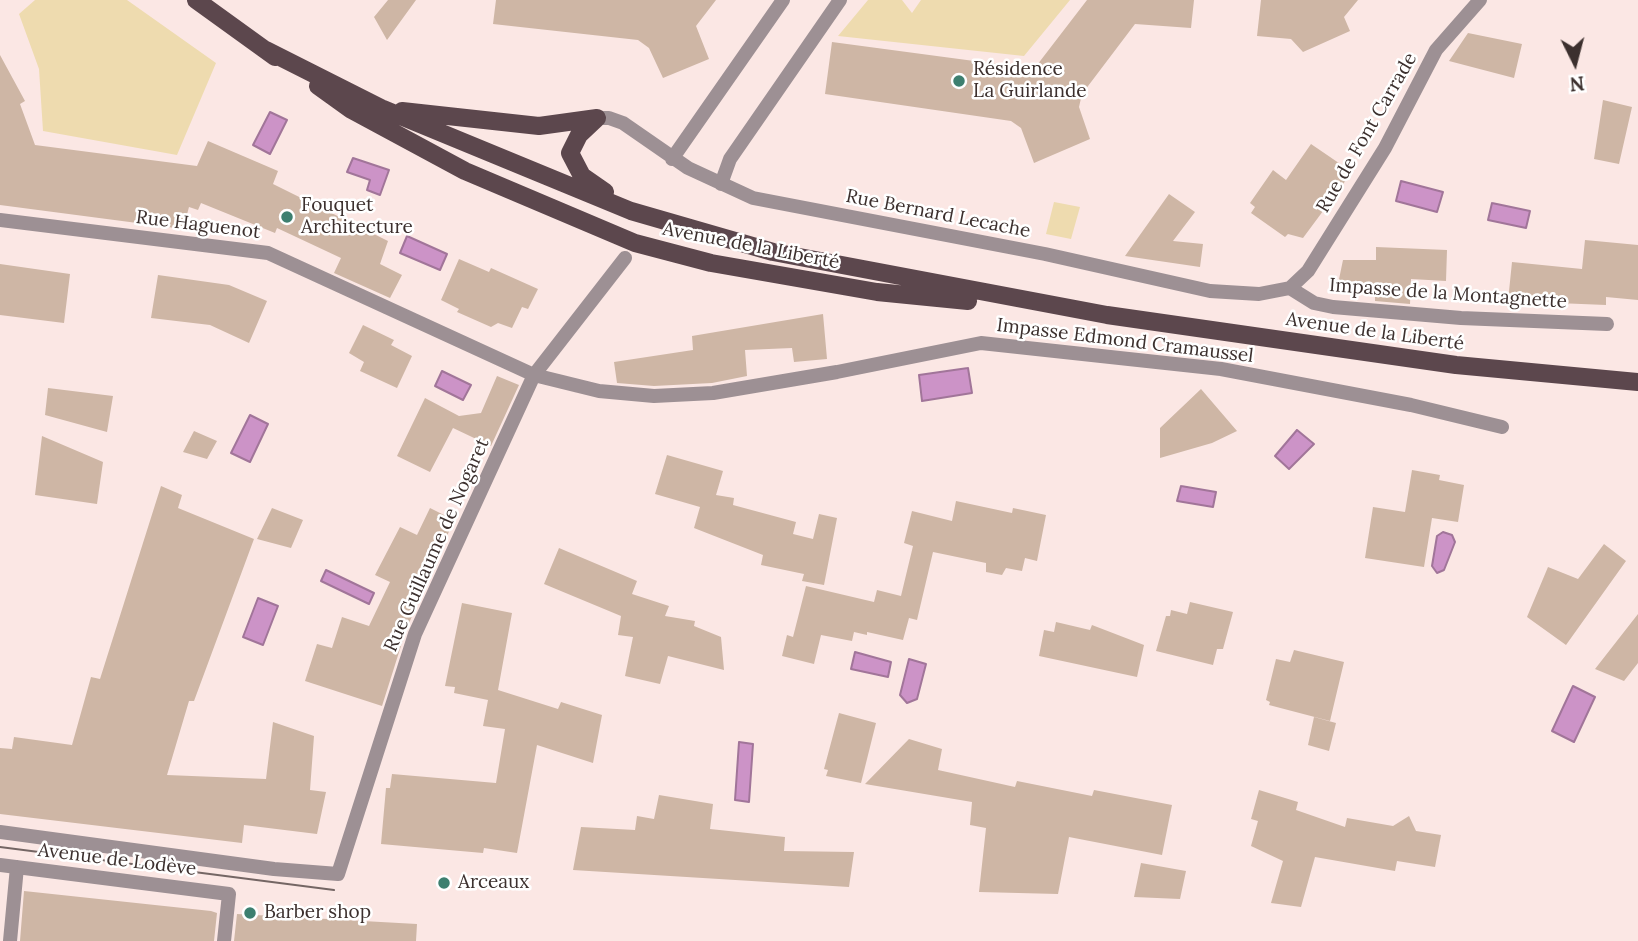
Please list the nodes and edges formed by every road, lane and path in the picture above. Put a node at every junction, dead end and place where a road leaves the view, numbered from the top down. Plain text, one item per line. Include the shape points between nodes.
1 (196, 0) edge
2 (783, 0) edge
3 (840, 0) edge
4 (1480, 0) edge
5 (266, 50) junction
6 (381, 108) junction
7 (597, 118) junction
8 (672, 159) junction
9 (721, 184) junction
10 (631, 211) junction
11 (0, 220) edge
12 (625, 258) dead end
13 (1290, 288) junction
14 (1107, 315) junction
15 (1607, 324) dead end
16 (534, 376) junction
17 (1638, 382) edge
18 (1502, 427) dead end
19 (0, 832) edge
20 (0, 865) edge
21 (18, 867) junction
22 (10, 941) edge
23 (224, 941) edge

1 - 5 main road, Avenue de la Liberté
2 - 8 street
3 - 9 street via 730,159
4 - 13 street, Rue de Font Carrade via 1436,50 1385,148 1308,271
5 - 6 main road, Avenue de la Liberté
5 - 14 main road, Avenue de la Liberté via 350,109 465,171 635,243 711,263 877,292
6 - 7 main road via 539,126
6 - 10 main road, Avenue de la Liberté
7 - 8 street, Rue Bernard Lecache via 623,123
7 - 10 main road via 579,135 570,153 583,176
8 - 9 street, Rue Bernard Lecache
9 - 13 street, Rue Bernard Lecache via 753,198 1210,291 1259,295
10 - 14 main road, Avenue de la Liberté via 830,265
11 - 16 street, Rue Haguenot via 268,253
12 - 16 street, Rue Guillaume de Nogaret
13 - 15 street, Impasse de la Montagnette via 1314,303 1333,307
14 - 17 main road, Avenue de la Liberté via 1456,365
16 - 18 street, Impasse Edmond Cramaussel via 599,391 654,396 713,393 981,343 1221,369
16 - 19 street, Rue Guillaume de Nogaret via 415,634 338,874
20 - 21 street, Avenue de Lodève
21 - 22 street
21 - 23 street, Avenue de Lodève via 229,894

